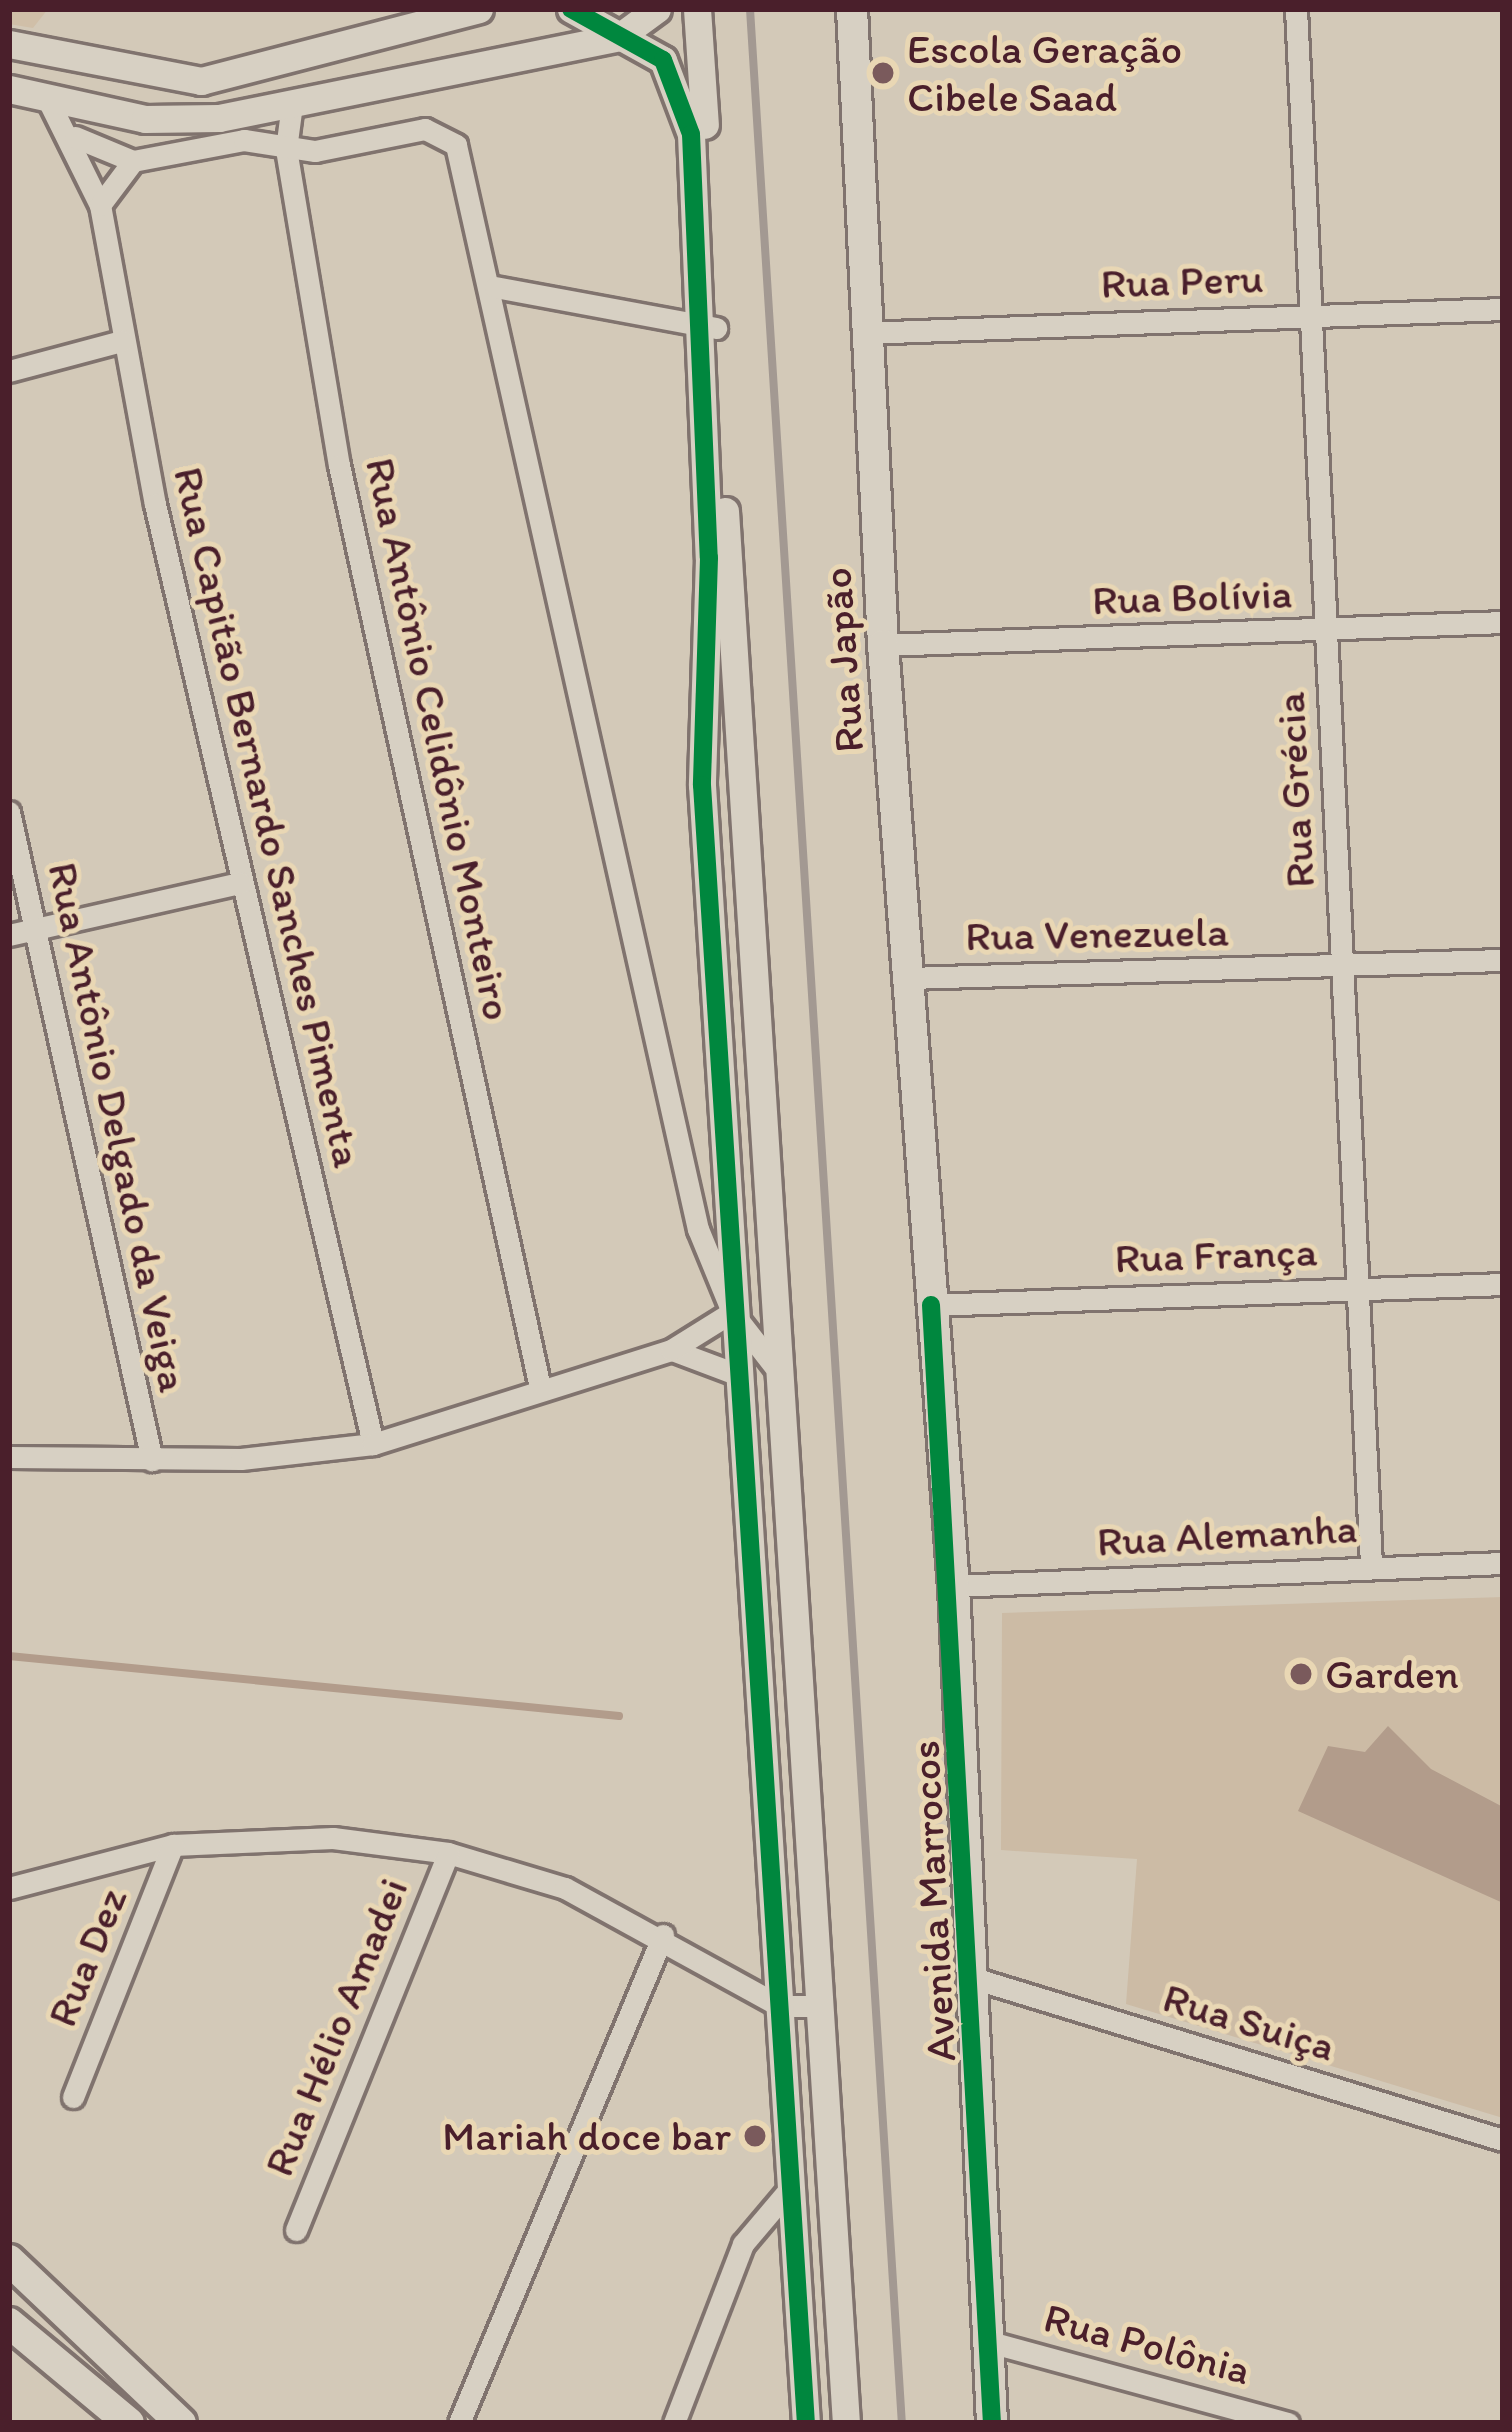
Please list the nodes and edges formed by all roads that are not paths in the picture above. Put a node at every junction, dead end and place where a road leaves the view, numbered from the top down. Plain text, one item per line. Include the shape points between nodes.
1 (479, 9) edge
2 (571, 9) edge
3 (658, 9) edge
4 (697, 9) edge
5 (1296, 9) edge
6 (852, 14) edge
7 (619, 37) junction
8 (9, 44) edge
9 (68, 58) junction
10 (9, 89) edge
11 (48, 100) junction
12 (292, 104) junction
13 (76, 137) junction
14 (286, 149) junction
15 (133, 161) junction
16 (100, 205) junction
17 (495, 287) junction
18 (1503, 309) edge
19 (1312, 314) junction
20 (709, 327) junction
21 (864, 333) junction
22 (122, 341) junction
23 (9, 371) edge
24 (1503, 622) edge
25 (1326, 632) junction
26 (883, 645) junction
27 (9, 812) edge
28 (240, 883) junction
29 (35, 929) junction
30 (9, 935) edge
31 (1503, 960) edge
32 (1342, 967) junction
33 (909, 978) junction
34 (1503, 1284) edge
35 (1352, 1289) junction
36 (931, 1305) junction
37 (732, 1312) junction
38 (671, 1350) junction
39 (775, 1366) junction
40 (736, 1374) junction
41 (540, 1388) junction
42 (373, 1444) junction
43 (9, 1457) edge
44 (152, 1460) junction
45 (1503, 1563) edge
46 (1371, 1567) junction
47 (954, 1586) junction
48 (173, 1845) junction
49 (448, 1853) junction
50 (9, 1888) edge
51 (663, 1935) junction
52 (973, 1978) junction
53 (780, 2006) junction
54 (820, 2006) junction
55 (73, 2097) dead end
56 (1503, 2140) edge
57 (792, 2186) junction
58 (296, 2230) dead end
59 (9, 2260) edge
60 (9, 2323) edge
61 (986, 2341) junction
62 (129, 2423) edge
63 (181, 2423) edge
64 (459, 2423) edge
65 (674, 2423) edge
66 (806, 2423) edge
67 (846, 2423) edge
68 (992, 2423) edge
69 (1288, 2423) edge

1 - 9 street via 200,81
2 - 7 street
3 - 7 street
4 - 20 street
5 - 19 street, Rua Grécia
6 - 21 main road, Rua Japão
7 - 12 street
7 - 20 street via 676,74 691,134
8 - 9 street
9 - 11 street
10 - 11 street
11 - 12 street via 178,120
11 - 13 street, Rua Capitão Bernardo Sanches Pimenta
12 - 14 street, Rua Antônio Celidônio Monteiro
13 - 15 street
13 - 16 street, Rua Capitão Bernardo Sanches Pimenta
14 - 15 street via 244,140
14 - 17 street via 439,133 456,146
14 - 41 street, Rua Antônio Celidônio Monteiro via 339,465
15 - 16 street
16 - 22 street, Rua Capitão Bernardo Sanches Pimenta
17 - 20 street
17 - 37 street via 698,1229
18 - 19 street, Rua Peru
19 - 21 street, Rua Peru
19 - 25 street, Rua Grécia
20 - 37 street via 702,785
20 - 39 street
21 - 26 main road, Rua Japão
22 - 23 street
22 - 28 street, Rua Capitão Bernardo Sanches Pimenta
24 - 25 street, Rua Bolívia
25 - 26 street, Rua Bolívia
25 - 32 street, Rua Grécia
26 - 33 main road, Rua Japão
27 - 29 street, Rua Antônio Delgado da Veiga
28 - 29 street
28 - 42 street, Rua Capitão Bernardo Sanches Pimenta
29 - 30 street
29 - 44 street, Rua Antônio Delgado da Veiga
31 - 32 street, Rua Venezuela
32 - 33 street, Rua Venezuela
32 - 35 street, Rua Grécia
33 - 36 main road, Rua Japão
34 - 35 street, Rua França
35 - 36 street, Rua França
35 - 46 street, Rua Grécia
36 - 47 main road, Avenida Marrocos
37 - 38 street
37 - 39 street
37 - 40 street
38 - 40 street
38 - 41 street
39 - 54 street
40 - 53 street
41 - 42 street
42 - 44 street
43 - 44 street
45 - 46 street, Rua Alemanha
46 - 47 street, Rua Alemanha
47 - 52 main road, Avenida Marrocos
48 - 49 street via 333,1838
48 - 50 street
48 - 55 street, Rua Dez
49 - 51 street via 565,1888
49 - 58 street, Rua Hélio Amadei
51 - 53 street
51 - 64 street
52 - 56 street, Rua Suiça
52 - 61 main road, Avenida Marrocos
53 - 54 street
53 - 57 street
54 - 67 street
57 - 65 street via 743,2244
57 - 66 street
59 - 63 main road
60 - 62 main road
61 - 68 main road, Avenida Marrocos
61 - 69 street, Rua Polônia

